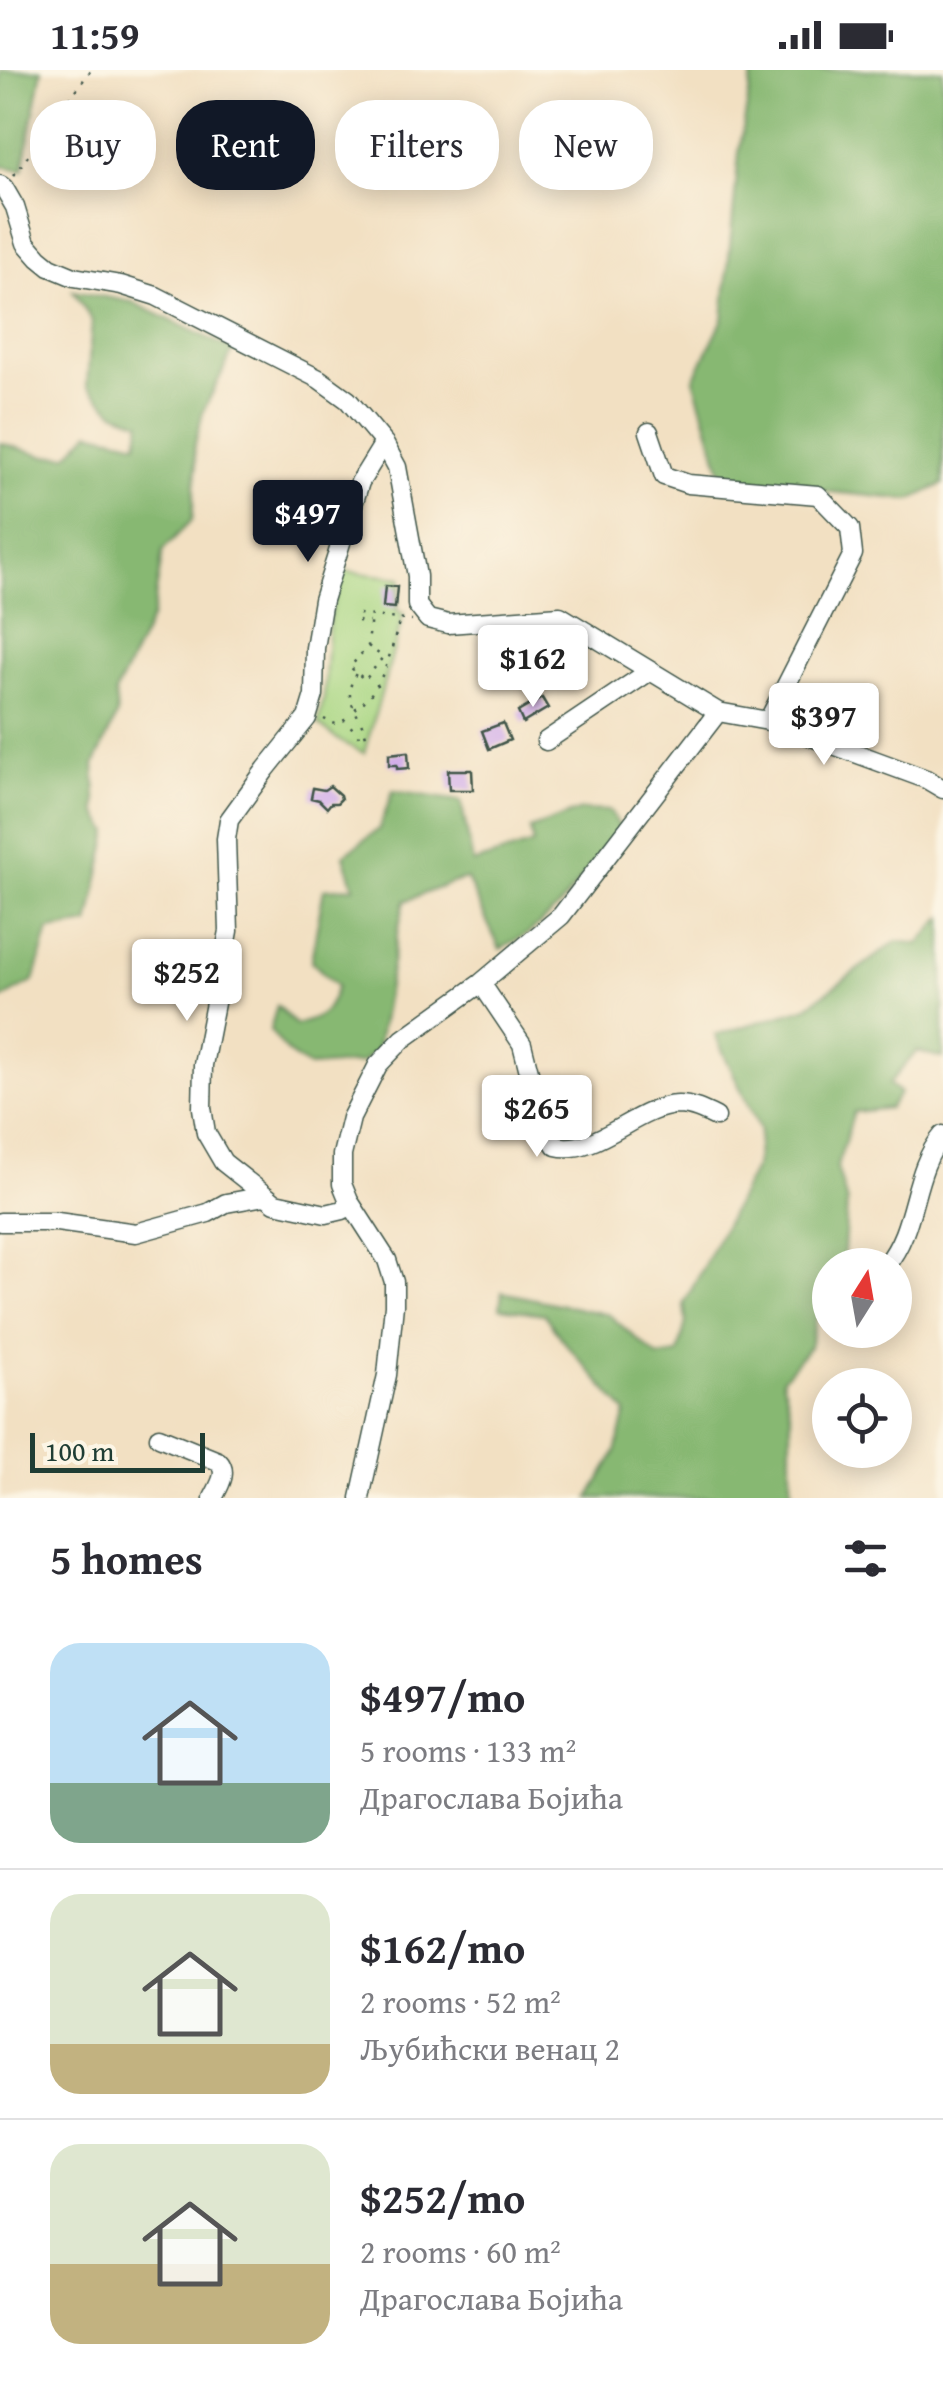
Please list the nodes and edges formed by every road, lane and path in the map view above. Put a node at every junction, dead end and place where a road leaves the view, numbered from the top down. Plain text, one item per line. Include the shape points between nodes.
1 (91, 70) edge
2 (2, 187) edge
3 (649, 432) dead end
4 (384, 442) junction
5 (388, 611) dead end
6 (422, 612) junction
7 (359, 614) dead end
8 (372, 616) junction
9 (387, 617) junction
10 (400, 619) junction
11 (358, 620) dead end
12 (371, 622) junction
13 (368, 646) junction
14 (392, 646) junction
15 (358, 658) junction
16 (382, 658) junction
17 (372, 670) junction
18 (650, 670) junction
19 (357, 672) junction
20 (354, 710) junction
21 (310, 712) junction
22 (718, 712) junction
23 (768, 722) junction
24 (546, 741) dead end
25 (943, 789) edge
26 (481, 983) junction
27 (716, 1116) dead end
28 (943, 1134) edge
29 (265, 1196) junction
30 (349, 1202) junction
31 (0, 1222) edge
32 (896, 1248) edge
33 (160, 1437) dead end
34 (214, 1498) edge
35 (360, 1498) edge

1 - 2 path
2 - 4 street via 26,242 50,267 156,296 319,379 348,400
3 - 23 street via 664,476 688,484 818,495 850,528 853,554
4 - 6 street via 397,466
4 - 21 street via 360,482 322,600
5 - 9 path
6 - 10 path via 423,622
6 - 18 street via 448,624 560,616
7 - 8 path
8 - 9 path
8 - 12 path
9 - 10 path
10 - 14 path
11 - 12 path
12 - 13 path
13 - 15 path
13 - 16 path
14 - 16 path
14 - 20 path via 378,685
15 - 17 path
15 - 19 path via 350,666
16 - 17 path
17 - 19 path via 366,680
18 - 22 street
18 - 24 street
19 - 20 path via 349,688
20 - 21 path via 364,738 345,720 333,724
21 - 29 street via 229,820 230,932 204,1065 206,1133 223,1162
22 - 23 street
22 - 26 street via 561,916
23 - 25 street
26 - 27 street via 522,1044 538,1108 556,1146 577,1148 671,1106
26 - 30 street via 378,1065 351,1118 342,1155
28 - 32 street
29 - 30 street via 326,1214
29 - 31 street via 136,1233
30 - 35 street via 394,1282 387,1375
33 - 34 street via 223,1466

